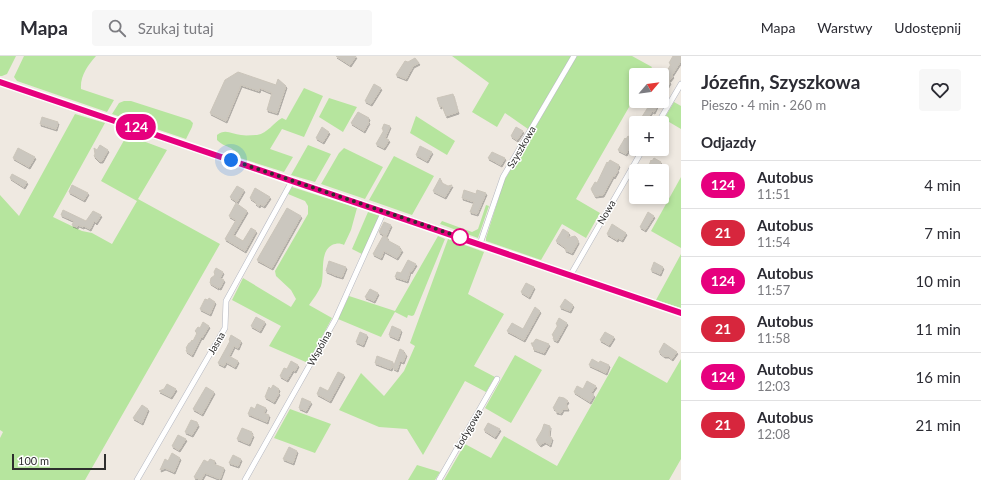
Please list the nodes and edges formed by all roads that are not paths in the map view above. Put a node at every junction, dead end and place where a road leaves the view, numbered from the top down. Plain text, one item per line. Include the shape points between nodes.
1 (574, 56) edge
2 (0, 82) edge
3 (681, 84) edge
4 (662, 116) edge
5 (639, 156) edge
6 (292, 181) junction
7 (384, 211) junction
8 (480, 244) junction
9 (570, 276) junction
10 (681, 313) edge
11 (498, 379) dead end
12 (137, 480) edge
13 (245, 480) edge
14 (439, 480) edge

1 - 8 street, Szyszkowa via 503,177
2 - 6 street
3 - 4 street
5 - 9 street, Nowa
6 - 7 street
6 - 12 street, Jasna via 226,301 225,328
7 - 8 street
7 - 13 street, Wspólna via 335,320
8 - 9 street
9 - 10 street
11 - 14 street, Łodygowa

